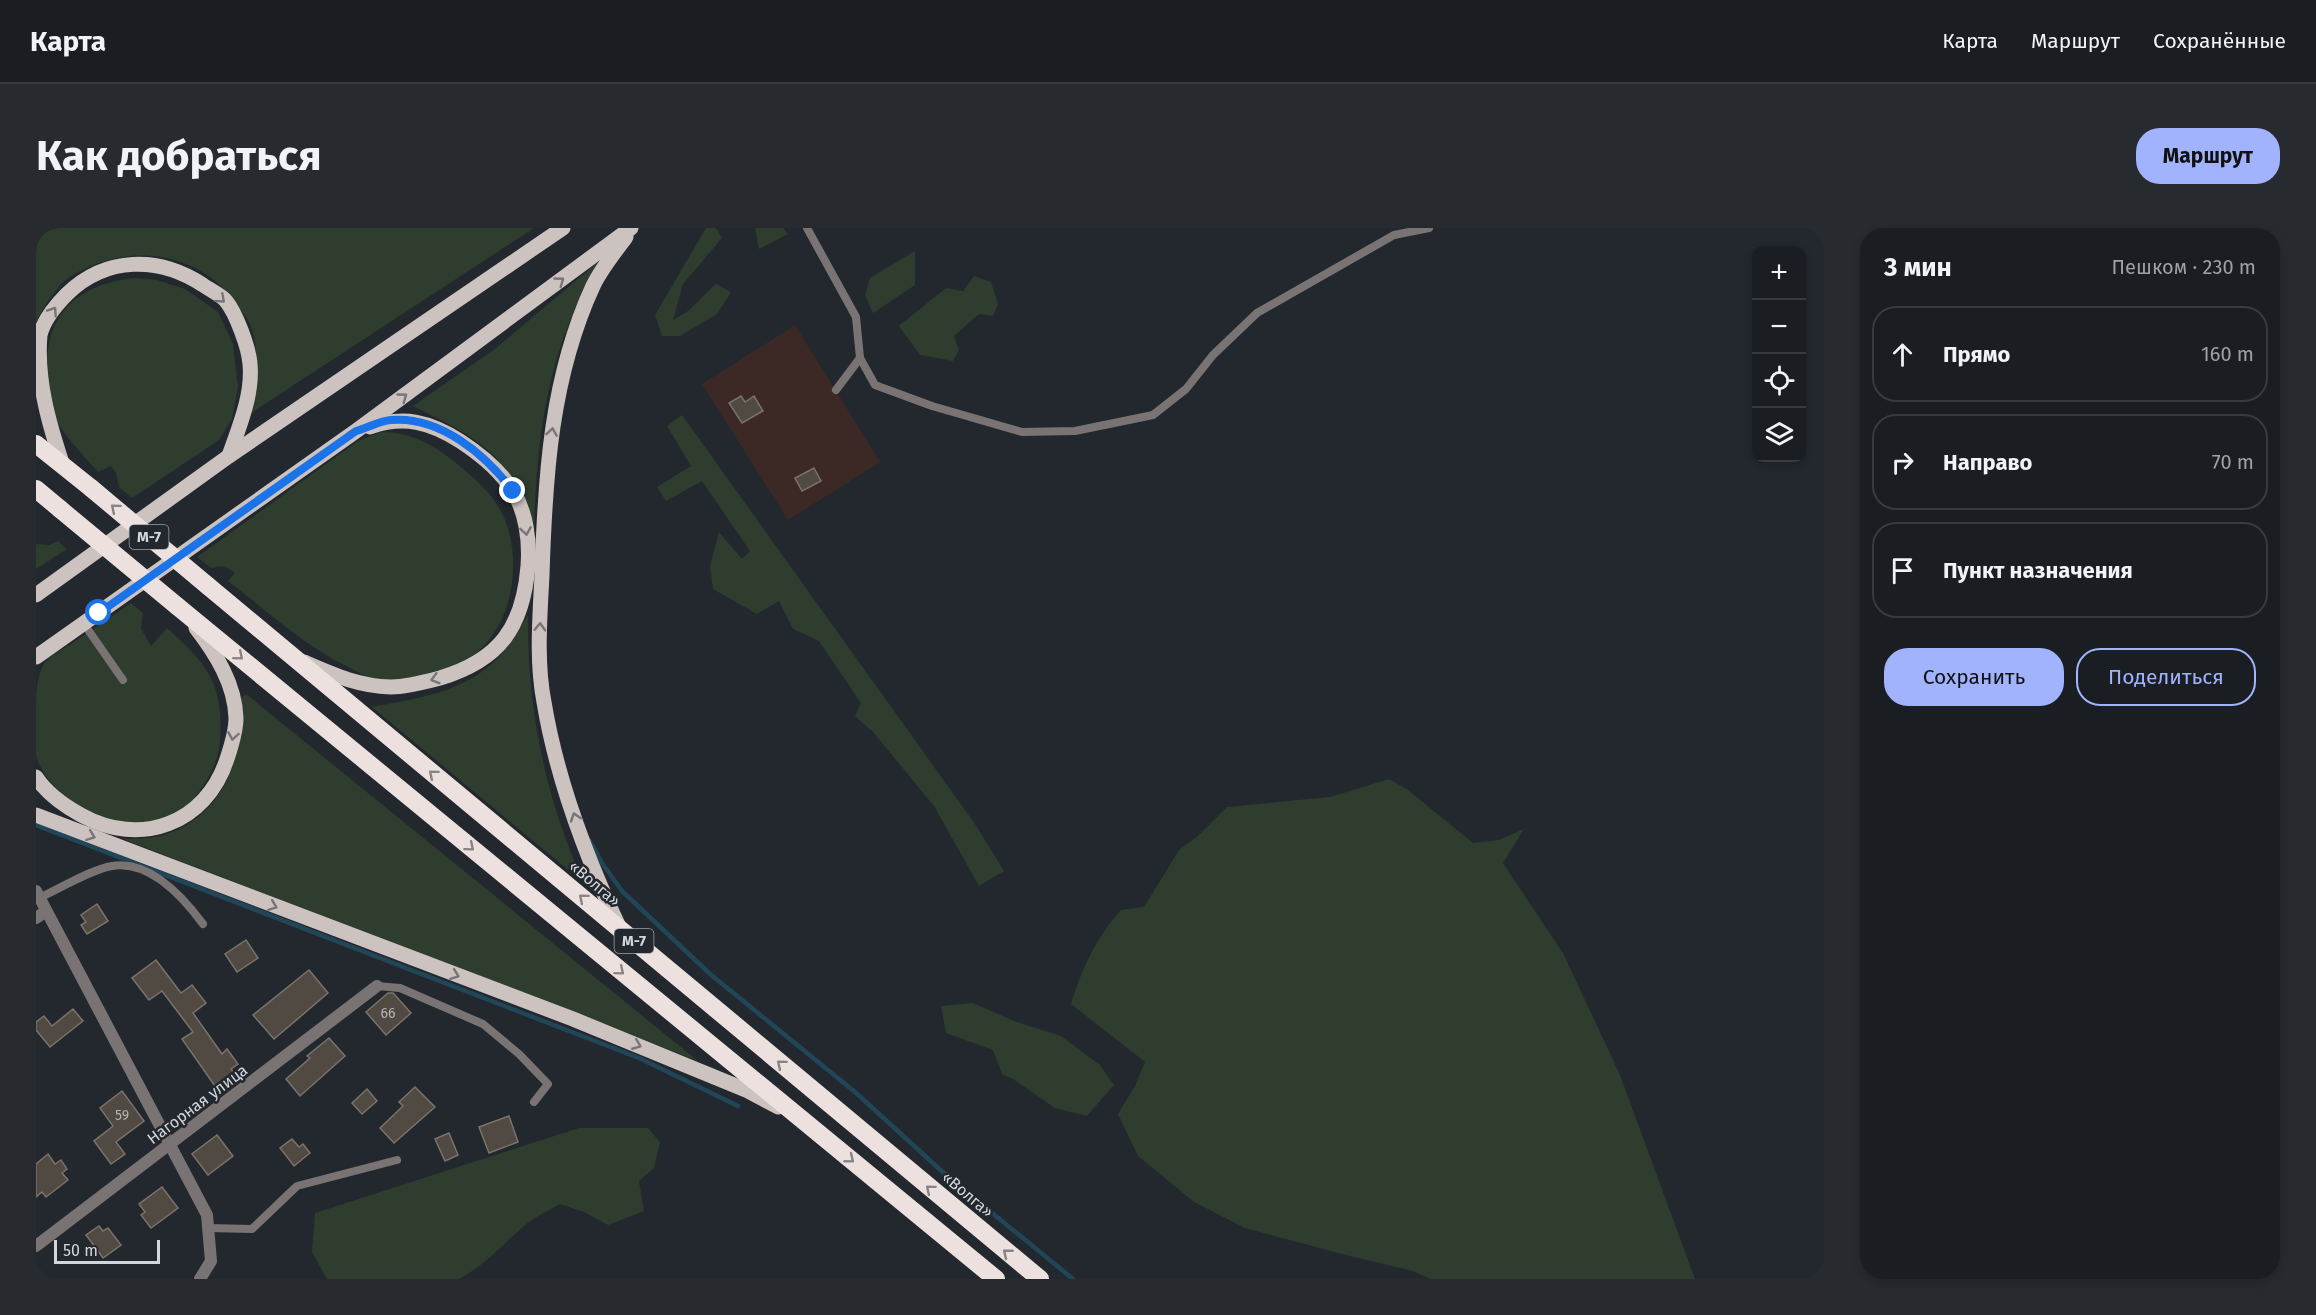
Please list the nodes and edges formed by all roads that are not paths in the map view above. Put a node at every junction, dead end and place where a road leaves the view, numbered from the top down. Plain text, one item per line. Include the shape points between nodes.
1 (563, 228) edge
2 (631, 228) edge
3 (807, 228) edge
4 (1429, 228) edge
5 (860, 358) junction
6 (836, 390) dead end
7 (356, 431) junction
8 (36, 444) edge
9 (229, 456) junction
10 (63, 466) junction
11 (36, 489) edge
12 (36, 595) edge
13 (179, 607) junction
14 (84, 624) junction
15 (36, 657) edge
16 (292, 657) junction
17 (123, 680) dead end
18 (36, 777) edge
19 (36, 815) edge
20 (38, 895) edge
21 (41, 914) edge
22 (203, 924) dead end
23 (621, 929) junction
24 (377, 986) joint
25 (534, 1102) dead end
26 (805, 1122) junction
27 (171, 1145) junction
28 (397, 1160) dead end
29 (208, 1228) junction
30 (36, 1246) edge
31 (200, 1279) edge
32 (996, 1279) edge
33 (1040, 1279) edge

1 - 9 main road
7 -> 2 main road
23 -> 2 main road via 592,868 556,760 543,699 539,636 544,493 558,395 576,329 594,284
3 - 5 lane via 856,316
4 - 5 lane via 1394,235 1257,313 1213,355 1186,389 1153,415 1075,431 1022,432 875,385
5 - 6 lane
7 - 14 main road
7 -> 16 main road via 389,420 429,425 474,450 498,471 523,513 529,551 526,593 515,622 498,647 479,662 426,682 392,687 352,682
8 - 10 highway, М-7
10 -> 9 main road via 36,388 40,334 53,308 82,280 111,266 149,264 185,273 225,300 237,321 250,363 244,412
9 - 12 main road
16 -> 10 highway, «Волга» / М-7, bridge
11 - 13 highway, М-7, bridge
13 -> 18 main road via 214,651 230,687 236,719 224,770 209,796 182,819 147,830 121,829 92,821 59,802
13 -> 26 highway, М-7
14 - 15 main road
14 - 17 lane
23 -> 16 highway, «Волга» / М-7
19 -> 26 main road via 645,1048 746,1090
20 - 21 street
20 - 22 lane via 111,866 132,866 170,888
21 - 27 street
33 -> 23 highway, «Волга» / М-7
24 - 25 lane via 400,988 483,1024 548,1084
24 - 27 street, Нагорная улица
26 -> 32 highway, М-7
27 - 29 street via 207,1215
27 - 30 street, Нагорная улица
28 - 29 lane via 297,1186 252,1229
29 - 31 street via 211,1261

